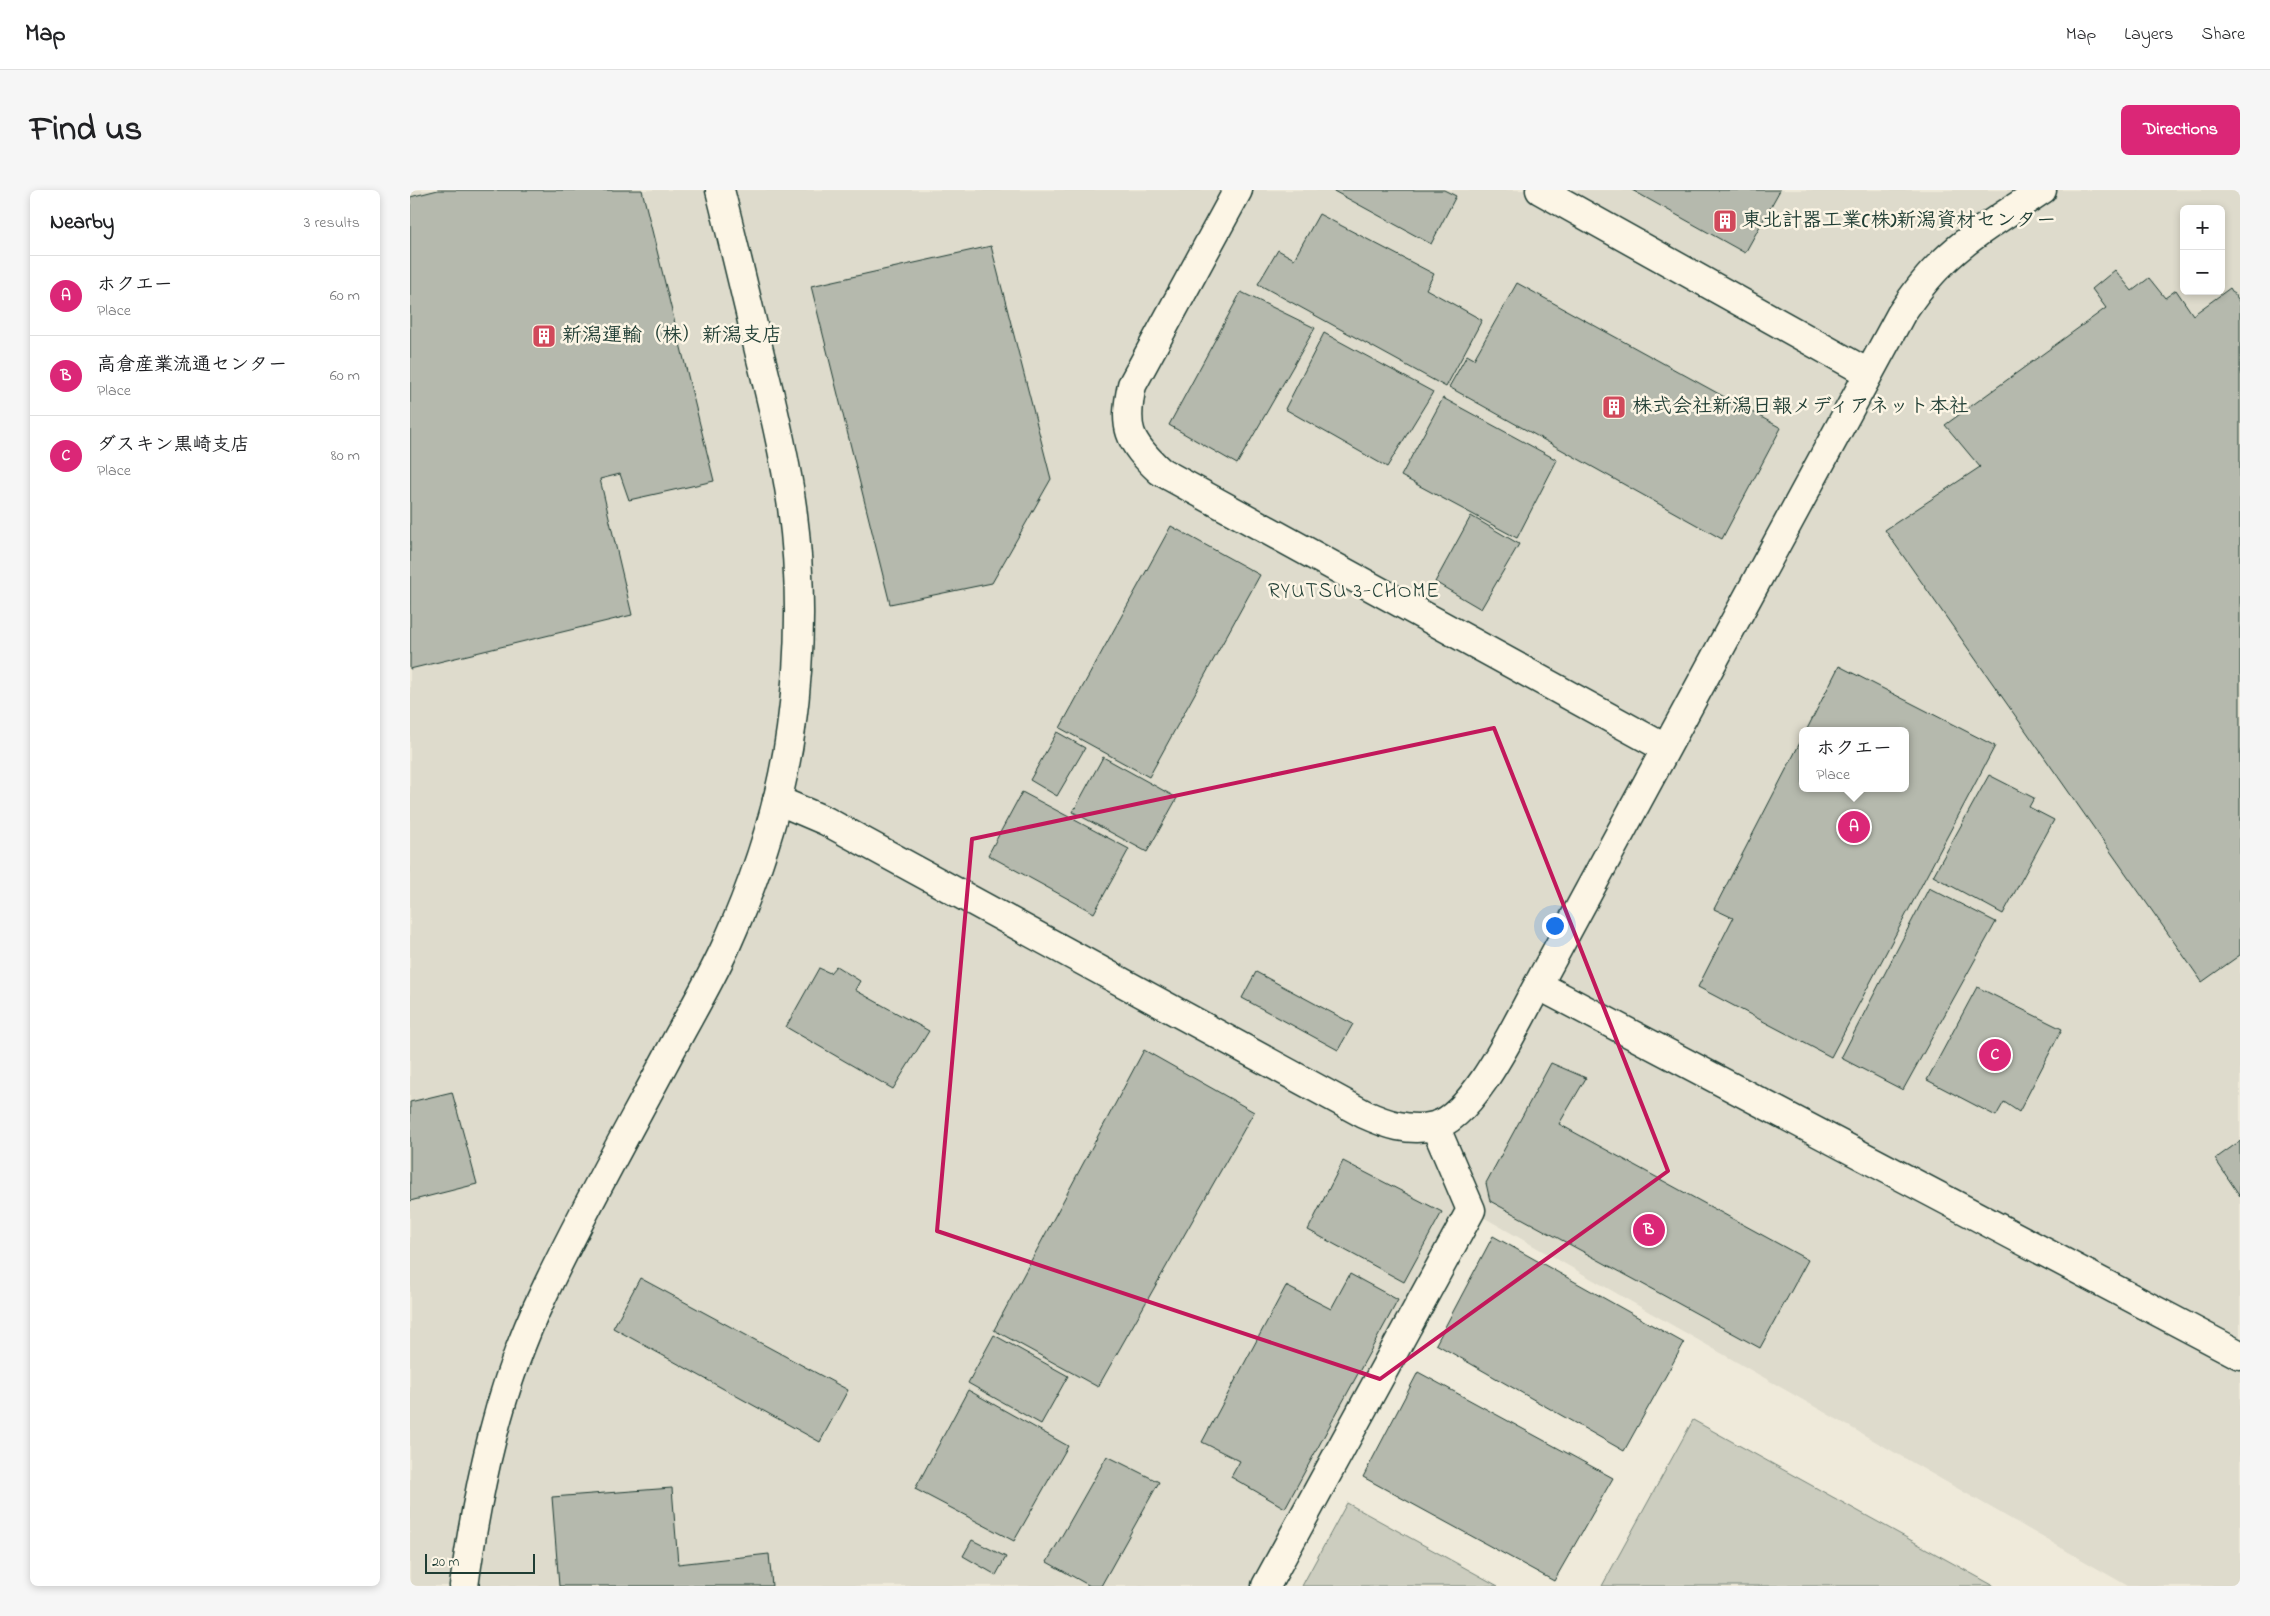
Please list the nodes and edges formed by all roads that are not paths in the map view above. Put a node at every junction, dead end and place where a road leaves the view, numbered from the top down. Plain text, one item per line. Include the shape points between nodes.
1 (720, 190) edge
2 (1238, 190) edge
3 (1540, 190) edge
4 (2042, 190) edge
5 (1868, 373) junction
6 (1665, 748) junction
7 (777, 800) junction
8 (1538, 986) junction
9 (1434, 1126) junction
10 (2240, 1355) edge
11 (464, 1586) edge
12 (1266, 1586) edge

1 - 7 street via 778,426 792,507 799,582 798,662 791,731
2 - 6 street via 1132,385 1127,410 1129,432 1140,452 1160,470
3 - 5 street
4 - 5 street via 1969,239 1942,263 1901,314
5 - 6 street
6 - 8 street
7 - 9 street via 826,821 1364,1114 1408,1129
7 - 11 street via 755,871 725,948 579,1223 515,1359 490,1442 472,1524
8 - 9 street via 1474,1096 1456,1115
8 - 10 street
9 - 12 street via 1471,1210

